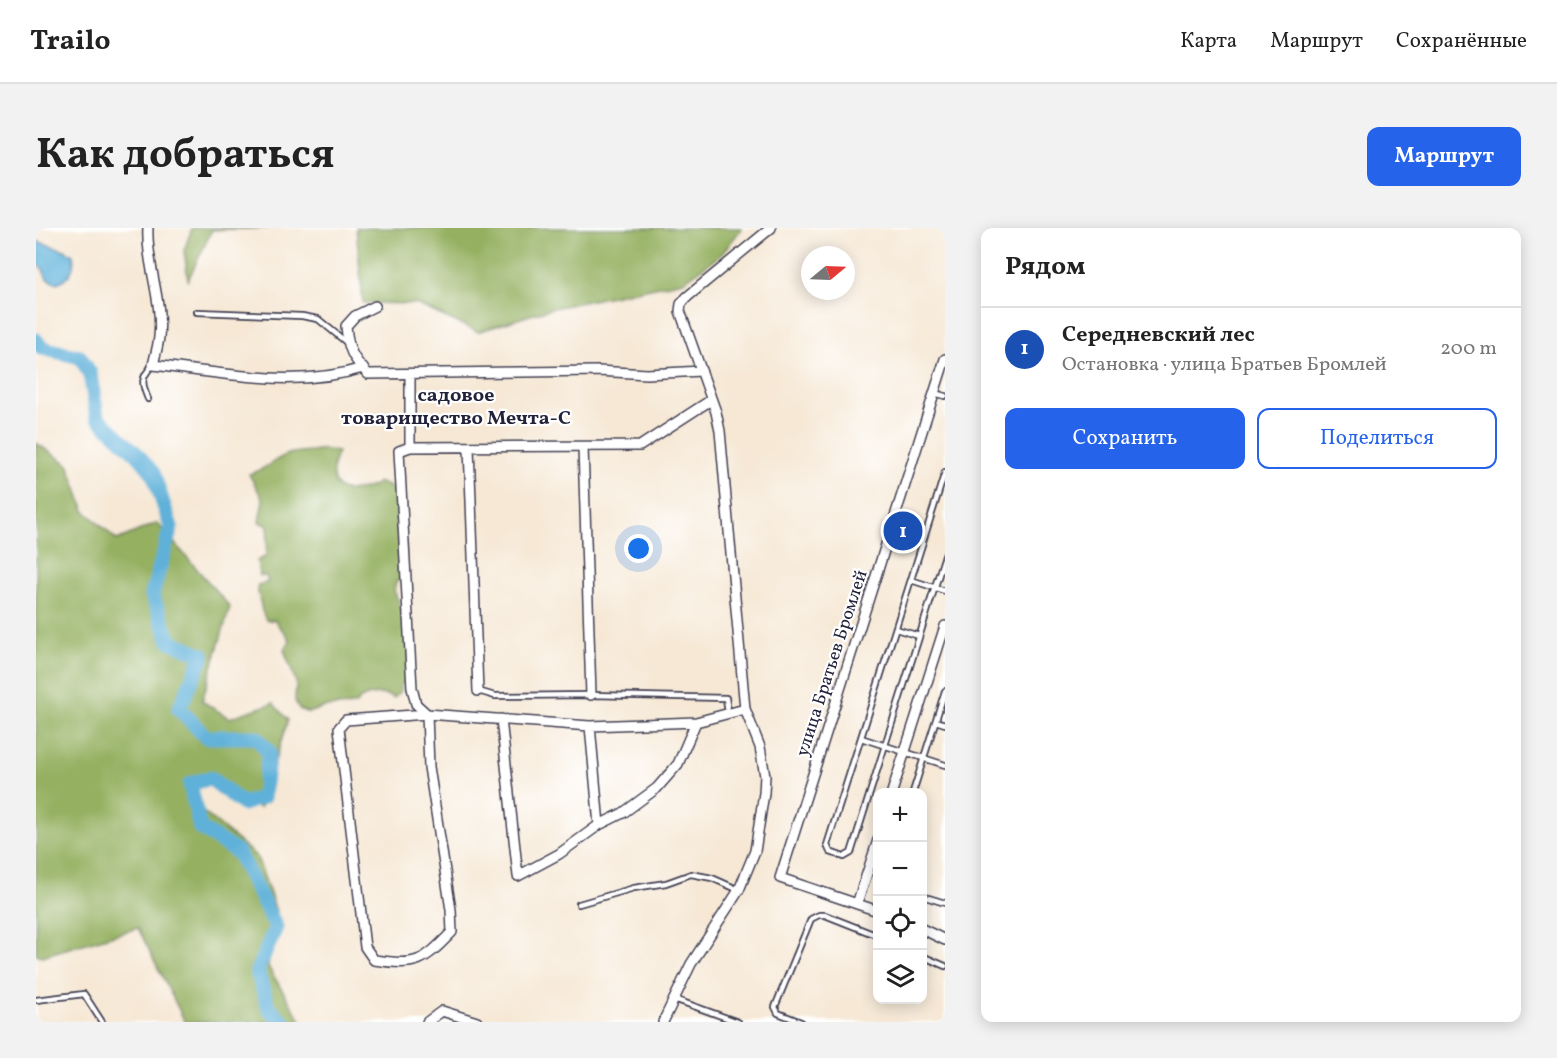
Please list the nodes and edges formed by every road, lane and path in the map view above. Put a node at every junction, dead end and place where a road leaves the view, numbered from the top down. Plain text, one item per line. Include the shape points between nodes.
1 (148, 228) edge
2 (771, 228) edge
3 (375, 306) dead end
4 (197, 312) dead end
5 (348, 344) junction
6 (945, 359) edge
7 (153, 365) junction
8 (363, 368) junction
9 (701, 371) junction
10 (410, 375) junction
11 (934, 393) junction
12 (945, 396) edge
13 (148, 399) dead end
14 (711, 400) junction
15 (410, 447) junction
16 (470, 447) junction
17 (583, 447) junction
18 (945, 472) edge
19 (945, 555) edge
20 (911, 580) junction
21 (934, 588) junction
22 (945, 591) edge
23 (945, 626) edge
24 (896, 629) junction
25 (919, 636) junction
26 (478, 690) joint
27 (945, 691) edge
28 (591, 695) junction
29 (745, 709) junction
30 (728, 713) junction
31 (427, 714) junction
32 (501, 719) junction
33 (936, 721) junction
34 (696, 722) junction
35 (945, 724) edge
36 (590, 726) junction
37 (861, 738) junction
38 (885, 746) junction
39 (905, 752) junction
40 (924, 758) junction
41 (945, 765) edge
42 (893, 788) edge
43 (914, 788) edge
44 (598, 825) junction
45 (877, 842) edge
46 (739, 890) junction
47 (927, 898) edge
48 (945, 903) edge
49 (579, 904) dead end
50 (857, 904) junction
51 (873, 909) edge
52 (927, 931) edge
53 (873, 934) edge
54 (945, 940) edge
55 (927, 958) edge
56 (945, 966) edge
57 (674, 999) junction
58 (36, 1000) edge
59 (102, 1022) edge
60 (427, 1022) edge
61 (477, 1022) edge
62 (663, 1022) edge
63 (738, 1022) edge
64 (801, 1022) edge

1 - 7 street via 159,322
2 - 9 street via 681,304
3 - 5 street via 355,316 346,326
4 - 5 lane via 318,319
5 - 8 street via 355,361
6 - 11 street, улица Братьев Бромлей
7 - 8 street via 274,378 326,378
7 - 13 lane via 145,373 142,387
8 - 10 street via 368,374
9 - 10 street
9 - 14 street
10 - 15 street
11 - 12 lane
11 - 50 street, улица Братьев Бромлей via 780,878
14 - 17 street via 640,446
14 - 29 street via 722,442
15 - 16 street
15 - 31 street via 399,451 411,687 416,704
16 - 17 street
16 - 26 street
17 - 28 street
18 - 20 lane
19 - 21 lane
20 - 21 lane
20 - 24 lane
21 - 22 lane
21 - 25 lane
23 - 39 street
24 - 25 lane
24 - 37 lane
25 - 38 lane
26 - 28 lane via 495,696
27 - 33 lane
28 - 30 lane via 726,698
29 - 30 street
29 - 46 street via 760,747 765,784 755,851
30 - 34 street
31 - 31 street via 346,720 339,728 365,947 374,960 422,960 452,932 429,767
31 - 32 street
32 - 36 street
32 - 44 street via 519,876 559,854
33 - 35 lane
33 - 40 lane
34 - 36 street
34 - 44 street via 678,764 657,788
36 - 44 street
37 - 38 lane
37 - 38 lane via 827,846 837,855 847,857 851,853
38 - 39 lane
39 - 40 lane
39 - 42 street
40 - 41 lane
40 - 43 lane
45 - 50 street
46 - 49 lane via 691,874
46 - 57 street via 691,964
47 - 48 lane
50 - 51 street, улица Братьев Бромлей
52 - 54 street
53 - 64 lane via 825,915 811,919 775,1007
55 - 56 lane
57 - 62 street
57 - 63 lane
58 - 59 lane via 84,994
60 - 61 street via 442,1011

